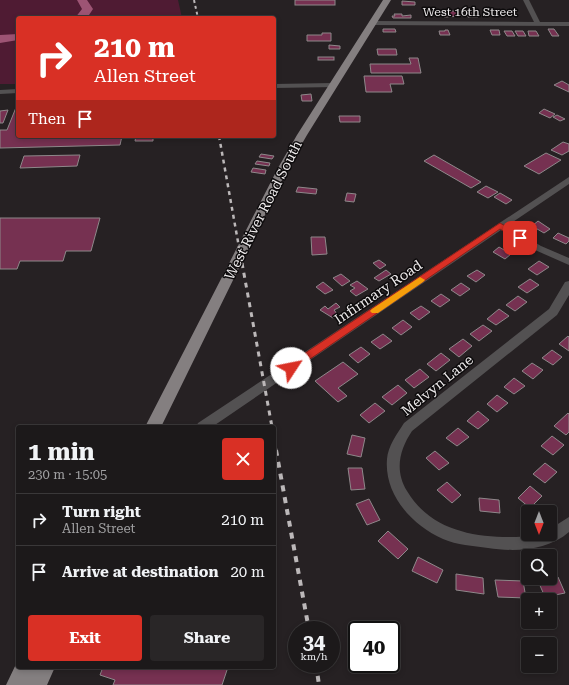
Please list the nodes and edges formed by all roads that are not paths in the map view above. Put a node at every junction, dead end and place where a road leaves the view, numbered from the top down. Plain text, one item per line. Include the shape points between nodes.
1 (387, 0) edge
2 (526, 0) edge
3 (372, 23) junction
4 (538, 24) junction
5 (569, 24) edge
6 (333, 85) junction
7 (276, 86) edge
8 (0, 92) edge
9 (16, 92) edge
10 (569, 180) edge
11 (500, 226) junction
12 (569, 262) edge
13 (569, 285) edge
14 (154, 425) edge
15 (205, 425) edge
16 (569, 523) edge
17 (24, 669) edge
18 (44, 669) edge
19 (16, 685) edge
20 (37, 685) edge

1 - 3 main road, West River Road South
2 - 4 street
3 - 4 street, West 16th Street
3 - 6 main road, West River Road South
4 - 5 street, West 16th Street
6 - 7 street
6 - 14 main road, West River Road South via 283,168
8 - 9 street
10 - 11 street, Infirmary Road
11 - 12 street
11 - 15 street, Infirmary Road
13 - 16 street, Melvyn Lane via 553,312 408,427 396,444 392,465 398,488 412,510 447,534 460,538 525,544 555,534
17 - 19 main road
18 - 20 main road

